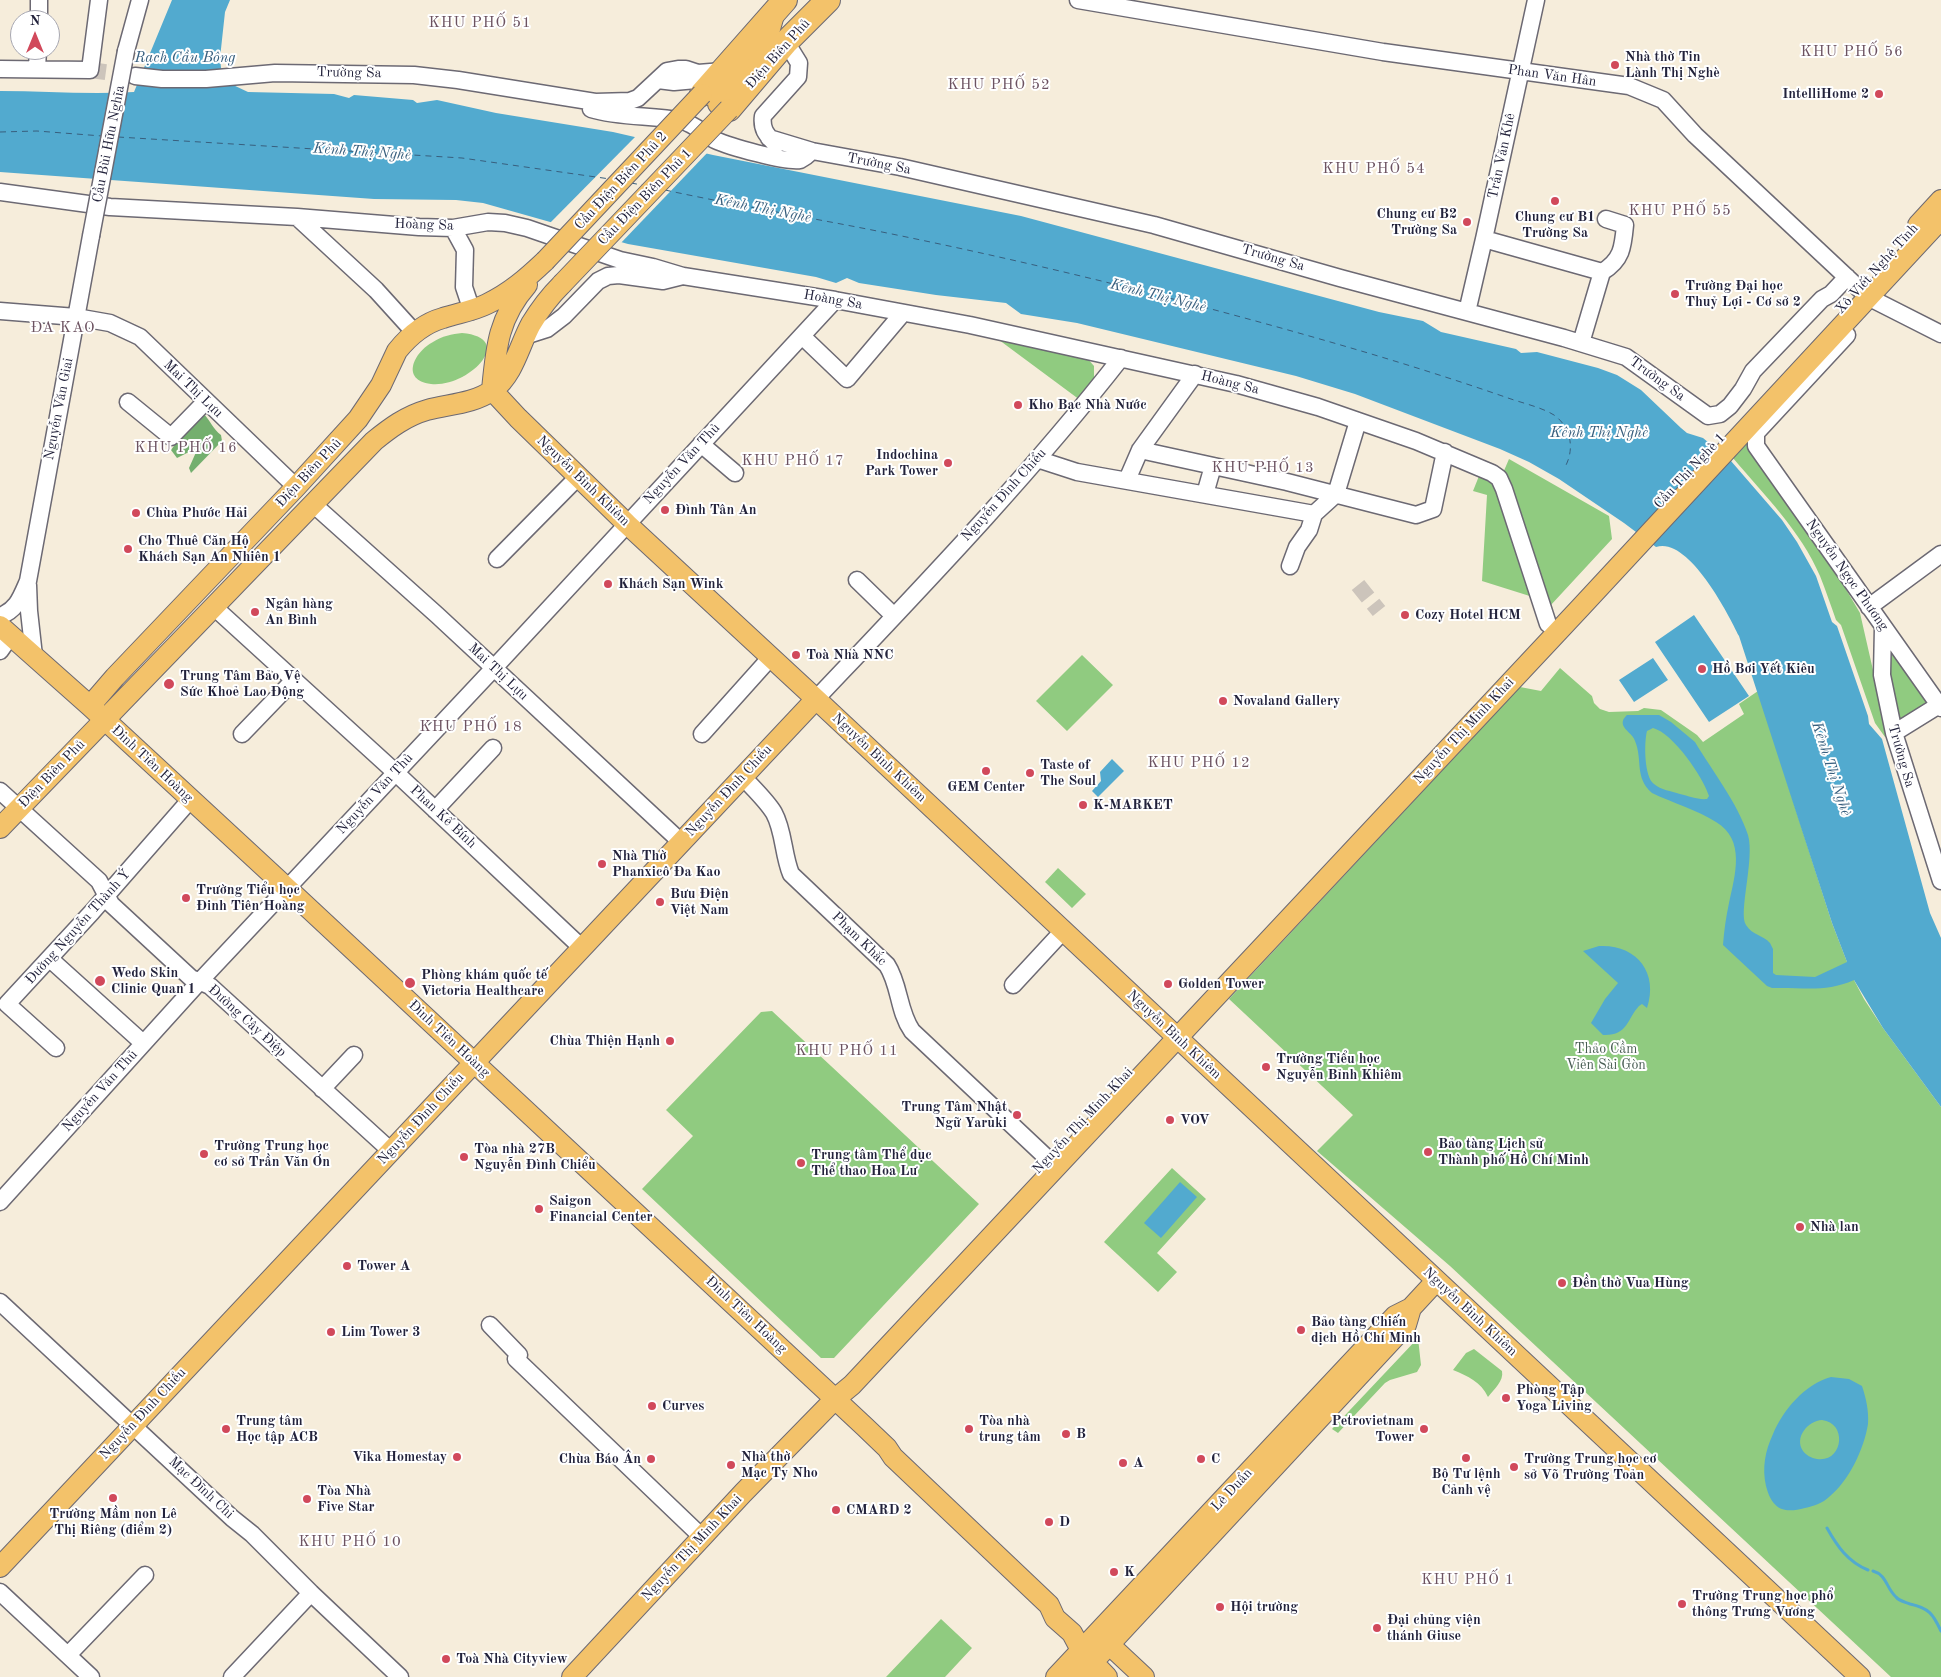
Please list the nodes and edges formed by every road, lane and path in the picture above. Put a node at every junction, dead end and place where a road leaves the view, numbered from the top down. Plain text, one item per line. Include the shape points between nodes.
1 (99, 0) edge
2 (140, 0) edge
3 (828, 0) edge
4 (1078, 0) edge
5 (1536, 0) edge
6 (780, 6) edge
7 (786, 42) junction
8 (37, 60) edge
9 (37, 68) junction
10 (0, 69) edge
11 (1520, 72) junction
12 (134, 76) tunnel mouth
13 (658, 80) junction
14 (716, 93) junction
15 (569, 98) junction
16 (771, 145) junction
17 (812, 151) junction
18 (751, 152) junction
19 (0, 192) edge
20 (1941, 200) edge
21 (297, 217) junction
22 (1606, 219) dead end
23 (1941, 219) edge
24 (453, 228) junction
25 (91, 236) joint
26 (1484, 239) junction
27 (548, 272) junction
28 (1602, 272) junction
29 (683, 276) junction
30 (1858, 288) junction
31 (835, 300) junction
32 (0, 311) edge
33 (472, 311) junction
34 (1466, 312) junction
35 (902, 314) junction
36 (76, 317) junction
37 (416, 333) junction
38 (1941, 334) edge
39 (525, 336) junction
40 (802, 336) junction
41 (1581, 343) junction
42 (1818, 343) joint
43 (1121, 358) junction
44 (1195, 374) junction
45 (492, 390) junction
46 (206, 401) junction
47 (128, 402) dead end
48 (1713, 416) joint
49 (1358, 421) junction
50 (1756, 441) joint
51 (701, 444) junction
52 (1140, 450) junction
53 (1445, 452) junction
54 (1037, 459) junction
55 (1213, 466) junction
56 (735, 473) dead end
57 (578, 477) junction
58 (1262, 477) junction
59 (1127, 480) junction
60 (296, 487) junction
61 (1205, 494) junction
62 (1336, 494) junction
63 (1255, 503) junction
64 (313, 504) junction
65 (1314, 514) junction
66 (627, 524) junction
67 (1941, 554) edge
68 (497, 559) dead end
69 (1290, 566) dead end
70 (857, 580) dead end
71 (28, 581) junction
72 (1574, 605) junction
73 (214, 606) junction
74 (1869, 607) junction
75 (0, 616) edge
76 (894, 616) junction
77 (1548, 624) junction
78 (1883, 627) junction
79 (2, 638) edge
80 (34, 656) junction
81 (771, 657) junction
82 (494, 669) junction
83 (115, 677) junction
84 (294, 680) junction
85 (132, 691) junction
86 (816, 698) junction
87 (90, 706) junction
88 (1940, 707) edge
89 (105, 720) junction
90 (1894, 733) junction
91 (242, 734) dead end
92 (702, 734) dead end
93 (493, 748) dead end
94 (395, 772) junction
95 (743, 776) junction
96 (0, 791) edge
97 (190, 800) junction
98 (19, 808) junction
99 (435, 810) junction
100 (0, 828) edge
101 (681, 842) junction
102 (1343, 851) junction
103 (1941, 881) edge
104 (288, 889) junction
105 (107, 894) junction
106 (1063, 930) junction
107 (582, 948) junction
108 (50, 959) junction
109 (200, 981) junction
110 (1013, 985) dead end
111 (1173, 1034) junction
112 (143, 1043) junction
113 (56, 1048) dead end
114 (354, 1055) dead end
115 (474, 1063) junction
116 (322, 1089) junction
117 (392, 1151) junction
118 (1051, 1162) junction
119 (0, 1202) edge
120 (1436, 1281) junction
121 (0, 1302) edge
122 (490, 1325) dead end
123 (833, 1401) junction
124 (134, 1425) junction
125 (702, 1537) junction
126 (0, 1567) edge
127 (145, 1574) dead end
128 (0, 1592) edge
129 (311, 1593) junction
130 (1049, 1605) junction
131 (1104, 1639) junction
132 (68, 1655) junction
133 (1084, 1663) edge
134 (91, 1677) edge
135 (232, 1677) edge
136 (400, 1677) edge
137 (572, 1677) edge
138 (1056, 1677) edge
139 (1107, 1677) edge
140 (1144, 1677) edge
141 (1860, 1677) edge

1 - 9 street via 90,70
2 - 25 street, Cầu Bùi Hữu Nghĩa, bridge via 126,51
3 - 7 highway, Điện Biên Phủ
4 - 11 street, Phan Văn Hân
5 - 11 street, Trần Văn Khê
6 - 14 highway
6 - 14 main road via 753,66
7 - 14 highway, Điện Biên Phủ
7 - 16 street via 799,63 798,77 763,116 762,129
8 - 9 street
9 - 10 street
11 - 26 street, Trần Văn Khê
11 - 30 street, Phan Văn Hân via 1629,86 1663,100 1695,135
12 - 15 street, Trường Sa via 206,79 255,74 414,75
13 - 14 street via 696,80
13 - 14 street via 667,71 686,69 698,73
13 - 15 street via 630,102
14 - 27 main road, Cầu Điện Biên Phủ 2, bridge
14 - 27 main road, Cầu Điện Biên Phủ 1, bridge
15 - 18 street, Trường Sa via 596,111 684,122 713,139
16 - 17 street, Trường Sa
16 - 18 street, Trường Sa
17 - 18 street, Trường Sa via 799,160
17 - 34 street, Trường Sa via 1154,225
19 - 21 street, Hoàng Sa via 110,207
20 - 30 main road, Xô Viết Nghệ Tĩnh
21 - 24 street, Hoàng Sa
21 - 37 street via 376,290
22 - 28 street via 1624,225 1623,244 1615,264
23 - 30 main road, Xô Viết Nghệ Tĩnh
24 - 29 street, Hoàng Sa via 488,222 505,223 620,260
24 - 33 street via 465,250 464,287
25 - 36 street, Nguyễn Văn Giai
26 - 28 street
26 - 34 street, Trần Văn Khê
27 - 33 main road, Ðiện Biên Phủ
27 - 39 main road via 541,309
27 - 45 main road via 500,332
28 - 41 street
29 - 31 street, Hoàng Sa
29 - 39 street via 663,281 608,276 598,281 547,329
30 - 38 street, Phan Văn Hân
30 - 42 main road, Xô Viết Nghệ Tĩnh
30 - 48 street, Xô Viết Nghệ Tĩnh via 1831,294 1827,303 1758,378 1743,389 1724,411
30 - 50 street, Xô Viết Nghệ Tĩnh via 1869,311 1756,433
31 - 35 street, Hoàng Sa
31 - 40 street, Nguyễn Văn Thủ
32 - 36 street, Mai Thị Lựu
33 - 37 main road, Ðiện Biên Phủ via 442,318
34 - 41 street, Trường Sa
35 - 40 street via 847,379
35 - 43 street, Hoàng Sa via 970,325
36 - 46 street, Mai Thị Lựu via 110,322 140,337
36 - 71 street, Nguyễn Văn Giai
37 - 60 main road, Ðiện Biên Phủ via 397,351 366,408
39 - 45 main road via 511,367
40 - 51 street, Nguyễn Văn Thủ
41 - 48 street, Trường Sa via 1626,357 1703,413
42 - 72 main road, Cầu Thị Nghè 1
43 - 44 street, Hoàng Sa
43 - 54 street, Nguyễn Đình Chiểu
44 - 49 street, Hoàng Sa via 1277,395
44 - 52 street
45 - 57 main road, Nguyễn Bỉnh Khiêm
45 - 64 main road, Ðiện Biên Phủ via 470,401 416,414 396,424 374,441
46 - 47 street via 172,437
46 - 60 street, Mai Thị Lựu
49 - 53 street, Hoàng Sa
49 - 62 street
50 - 74 street, Nguyễn Ngọc Phương via 1756,446
51 - 56 street
51 - 66 street, Nguyễn Văn Thủ
52 - 55 street
52 - 59 street
53 - 62 street via 1433,509 1416,515
53 - 77 street, Hoàng Sa via 1492,473 1502,483
54 - 59 street via 1077,472
54 - 76 street, Nguyễn Đình Chiểu
55 - 58 street
55 - 61 street
57 - 66 main road, Nguyễn Bỉnh Khiêm
57 - 68 street
58 - 62 street
58 - 63 street
59 - 61 street
60 - 83 main road, Ðiện Biên Phủ
61 - 63 street
62 - 65 street
63 - 65 street
64 - 73 main road, Ðiện Biên Phủ
64 - 82 street, Mai Thị Lựu
65 - 69 street
66 - 81 main road, Nguyễn Bỉnh Khiêm
66 - 82 street, Nguyễn Văn Thủ
67 - 74 street
70 - 76 street
71 - 75 street, Nguyễn Văn Giai via 13,610
71 - 80 street, Nguyễn Văn Giai
72 - 77 main road, Nguyễn Thị Minh Khai
72 - 102 main road, Nguyễn Thị Minh Khai
73 - 84 street, Phan Kế Bính
73 - 85 main road, Ðiện Biên Phủ
74 - 78 street, Nguyễn Ngọc Phương
76 - 86 street, Nguyễn Đình Chiểu
77 - 102 main road, Nguyễn Thị Minh Khai
78 - 88 street, Nguyễn Ngọc Phương
78 - 90 street, Trường Sa via 1882,675
79 - 80 main road, Đinh Tiên Hoàng
80 - 87 main road, Đinh Tiên Hoàng
81 - 86 main road, Nguyễn Bỉnh Khiêm
81 - 92 street
82 - 94 street, Nguyễn Văn Thủ
82 - 101 street, Mai Thị Lựu
83 - 85 main road via 121,687
83 - 87 main road, Ðiện Biên Phủ
84 - 91 street
84 - 94 street, Phan Kế Bính
85 - 89 main road, Ðiện Biên Phủ
86 - 95 main road, Nguyễn Đình Chiểu
86 - 106 main road, Nguyễn Bỉnh Khiêm
87 - 89 main road, Đinh Tiên Hoàng
88 - 90 street
89 - 97 main road, Đinh Tiên Hoàng
89 - 98 main road, Điện Biên Phủ
90 - 103 street, Trường Sa
93 - 99 street
94 - 99 street, Phan Kế Bính
94 - 104 street, Nguyễn Văn Thủ
95 - 101 main road, Nguyễn Đình Chiểu
95 - 118 street, Phạm Khắc via 774,812 791,874 887,965 912,1031
96 - 98 street, Đường Cây Điệp
97 - 104 main road, Đinh Tiên Hoàng
97 - 105 street, Đường Nguyễn Thành Ý
98 - 100 main road, Điện Biên Phủ
98 - 105 street, Đường Cây Điệp via 99,881
99 - 107 street, Phan Kế Bính
101 - 107 main road, Nguyễn Đình Chiểu
102 - 111 main road, Nguyễn Thị Minh Khai
104 - 109 street, Nguyễn Văn Thủ
104 - 115 main road, Đinh Tiên Hoàng
105 - 108 street, Đường Nguyễn Thành Ý
105 - 109 street, Đường Cây Điệp via 111,904 191,978
106 - 110 street
106 - 111 main road, Nguyễn Bỉnh Khiêm
107 - 115 main road, Nguyễn Đình Chiểu
108 - 112 street
108 - 113 street, Đường Nguyễn Thành Ý via 8,1004
109 - 112 street, Nguyễn Văn Thủ
109 - 116 street, Đường Cây Điệp via 210,986
111 - 118 main road, Nguyễn Thị Minh Khai
111 - 120 main road, Nguyễn Bỉnh Khiêm
112 - 119 street, Nguyễn Văn Thủ
114 - 116 street
115 - 117 main road, Nguyễn Đình Chiểu
115 - 123 main road, Đinh Tiên Hoàng
116 - 117 street, Đường Cây Điệp
117 - 124 main road, Nguyễn Đình Chiểu
118 - 123 main road, Nguyễn Thị Minh Khai via 942,1280 842,1376
120 - 131 main road, Lê Duẩn via 1411,1308 1406,1325 1262,1469
120 - 141 main road, Nguyễn Bỉnh Khiêm
121 - 124 street, Mạc Đĩnh Chi
122 - 125 street via 519,1354 516,1359
123 - 125 main road, Nguyễn Thị Minh Khai
123 - 130 main road, Đinh Tiên Hoàng via 883,1453 893,1457
124 - 126 main road, Nguyễn Đình Chiểu
124 - 129 street, Mạc Đĩnh Chi
125 - 137 main road, Nguyễn Thị Minh Khai
127 - 132 street
128 - 132 street
129 - 135 street
129 - 136 street, Mạc Đĩnh Chi
130 - 131 main road, Đinh Tiên Hoàng via 1067,1611
130 - 133 main road, Đinh Tiên Hoàng via 1055,1618 1072,1633
131 - 133 main road, Lê Duẩn
131 - 140 main road, Đinh Tiên Hoàng
132 - 134 street
133 - 138 main road, Lê Duẩn
133 - 139 main road, Đinh Tiên Hoàng

